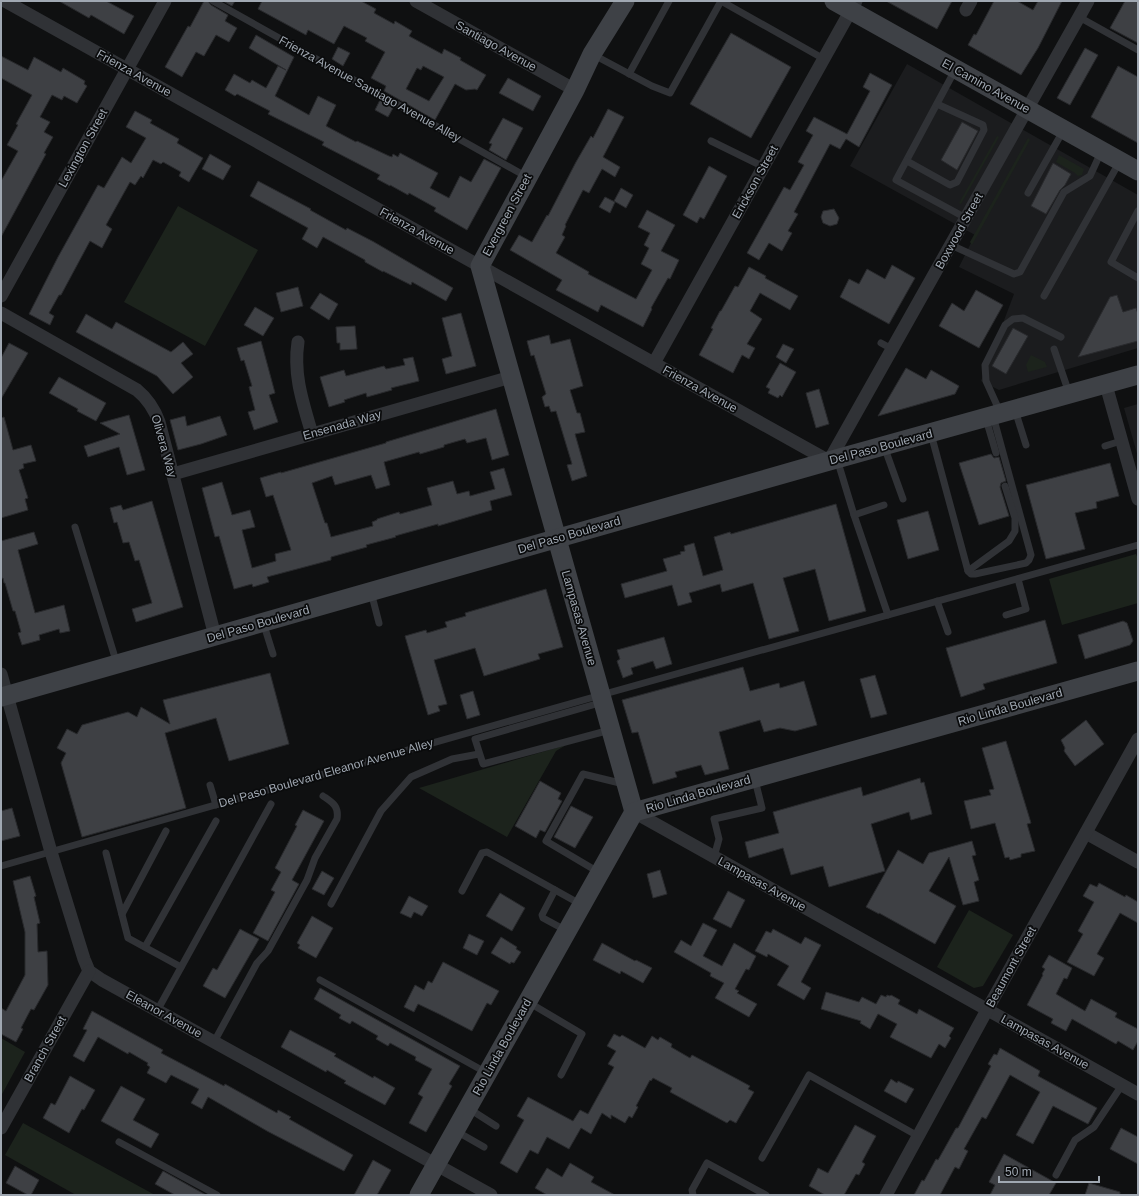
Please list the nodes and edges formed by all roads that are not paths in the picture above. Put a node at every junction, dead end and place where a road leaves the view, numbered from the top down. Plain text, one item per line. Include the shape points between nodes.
1 (6, 1) edge
2 (164, 1) edge
3 (213, 1) edge
4 (416, 1) edge
5 (669, 1) edge
6 (721, 1) edge
7 (834, 1) edge
8 (1088, 1) edge
9 (623, 2) edge
10 (853, 6) edge
11 (1078, 17) junction
12 (1138, 50) edge
13 (592, 54) junction
14 (824, 59) junction
15 (127, 69) junction
16 (956, 69) junction
17 (629, 74) junction
18 (575, 90) junction
19 (937, 104) junction
20 (1028, 109) junction
21 (1064, 129) junction
22 (711, 141) dead end
23 (1102, 151) junction
24 (907, 161) junction
25 (1120, 161) junction
26 (764, 167) junction
27 (1138, 171) edge
28 (527, 177) junction
29 (1028, 193) dead end
30 (1138, 211) edge
31 (966, 218) junction
32 (951, 245) junction
33 (480, 266) junction
34 (1138, 278) edge
35 (1, 296) edge
36 (1044, 296) dead end
37 (1, 313) edge
38 (1061, 337) dead end
39 (298, 342) dead end
40 (1054, 349) dead end
41 (654, 364) junction
42 (1138, 375) edge
43 (511, 377) junction
44 (1106, 385) junction
45 (1070, 395) junction
46 (999, 415) junction
47 (931, 433) junction
48 (312, 434) junction
49 (1121, 441) junction
50 (1026, 445) dead end
51 (884, 446) junction
52 (1105, 446) dead end
53 (996, 453) dead end
54 (833, 460) junction
55 (173, 474) junction
56 (1005, 486) dead end
57 (903, 499) dead end
58 (1138, 499) edge
59 (884, 505) dead end
60 (854, 514) junction
61 (75, 528) dead end
62 (557, 538) junction
63 (1138, 545) edge
64 (968, 570) junction
65 (1018, 578) junction
66 (370, 592) junction
67 (936, 601) junction
68 (888, 615) junction
69 (1006, 615) dead end
70 (263, 622) junction
71 (379, 623) dead end
72 (948, 632) dead end
73 (215, 636) junction
74 (273, 654) dead end
75 (117, 664) junction
76 (1138, 671) edge
77 (1, 674) edge
78 (4, 696) edge
79 (602, 698) junction
80 (611, 730) junction
81 (1138, 739) edge
82 (479, 754) junction
83 (754, 778) junction
84 (210, 785) dead end
85 (626, 785) junction
86 (323, 796) dead end
87 (271, 804) dead end
88 (216, 805) junction
89 (634, 812) junction
90 (216, 821) dead end
91 (166, 831) dead end
92 (1086, 833) junction
93 (51, 852) junction
94 (106, 853) dead end
95 (714, 857) junction
96 (1138, 862) edge
97 (1, 866) edge
98 (600, 873) junction
99 (555, 890) junction
100 (462, 891) dead end
101 (331, 904) dead end
102 (582, 905) junction
103 (122, 914) junction
104 (567, 932) junction
105 (145, 948) junction
106 (181, 967) junction
107 (89, 971) junction
108 (320, 980) dead end
109 (527, 1002) junction
110 (157, 1010) junction
111 (987, 1010) junction
112 (214, 1042) junction
113 (488, 1073) junction
114 (561, 1075) dead end
115 (1122, 1085) junction
116 (1138, 1094) edge
117 (468, 1108) junction
118 (496, 1126) dead end
119 (1, 1128) edge
120 (455, 1131) junction
121 (918, 1136) junction
122 (119, 1142) dead end
123 (484, 1147) dead end
124 (762, 1158) dead end
125 (436, 1165) junction
126 (1056, 1175) dead end
127 (217, 1195) edge
128 (419, 1195) edge
129 (491, 1195) edge
130 (693, 1195) edge
131 (766, 1195) edge
132 (886, 1195) edge

1 - 15 street, Frienza Avenue
2 - 15 street, Lexington Street
3 - 28 lane, Frienza Avenue Santiago Avenue Alley
4 - 18 street, Santiago Avenue
5 - 17 lane
6 - 14 lane
6 - 17 lane via 670,93
7 - 10 main road, El Camino Avenue
8 - 11 street, Boxwood Street
9 - 13 main road, Evergreen Street
10 - 14 street, Erickson Street
10 - 16 main road, El Camino Avenue
11 - 12 lane
11 - 20 street, Boxwood Street
13 - 17 lane
13 - 18 main road, Evergreen Street
14 - 26 street, Erickson Street
15 - 33 street, Frienza Avenue
15 - 35 street, Lexington Street
16 - 19 lane
16 - 20 main road, El Camino Avenue
18 - 28 main road, Evergreen Street
19 - 24 lane
19 - 24 lane via 983,125 984,130 958,182 950,185
20 - 21 main road, El Camino Avenue
20 - 31 street, Boxwood Street
21 - 23 main road, El Camino Avenue
21 - 29 lane
22 - 26 lane
23 - 25 main road, El Camino Avenue
23 - 32 lane via 1090,176 1064,192 1020,272 1014,274
24 - 31 lane via 896,180
25 - 27 main road, El Camino Avenue
25 - 36 lane
26 - 41 street, Erickson Street
28 - 33 main road, Evergreen Street
30 - 34 lane via 1111,262
31 - 32 street, Boxwood Street
32 - 54 street, Boxwood Street via 886,346
33 - 41 street, Frienza Avenue
33 - 43 main road, Evergreen Street
37 - 55 street, Olivera Way via 144,396 156,412
38 - 46 lane via 1023,318 1013,319 1005,325 985,365 986,381
39 - 48 street via 296,371
40 - 45 lane
41 - 54 street, Frienza Avenue
42 - 44 main road, Del Paso Boulevard
43 - 48 street, Ensenada Way
43 - 62 main road, Evergreen Street
44 - 45 main road, Del Paso Boulevard
44 - 49 street
45 - 46 main road, Del Paso Boulevard
46 - 47 main road, Del Paso Boulevard
46 - 50 lane
46 - 53 lane
46 - 64 lane via 1031,556 1026,563 975,574
47 - 51 main road, Del Paso Boulevard
47 - 64 lane
48 - 55 street, Ensenada Way
49 - 52 lane
49 - 58 street
51 - 54 main road, Del Paso Boulevard
51 - 57 lane
54 - 60 lane
54 - 62 main road, Del Paso Boulevard
55 - 73 street, Olivera Way
56 - 64 lane via 1015,518 1015,530 1009,541
59 - 60 lane
60 - 68 lane
61 - 75 lane
62 - 66 main road, Del Paso Boulevard
62 - 79 main road, Lampasas Avenue
63 - 65 lane
65 - 67 lane
65 - 69 lane via 1026,609
66 - 70 main road, Del Paso Boulevard
66 - 71 lane
67 - 68 lane
67 - 72 lane
68 - 79 lane
70 - 73 main road, Del Paso Boulevard
70 - 74 lane
73 - 75 main road, Del Paso Boulevard
75 - 78 main road, Del Paso Boulevard
76 - 83 main road, Rio Linda Boulevard
77 - 78 street
78 - 93 street
79 - 80 main road, Lampasas Avenue
79 - 82 lane via 475,738
79 - 88 lane, Del Paso Boulevard Eleanor Avenue Alley
80 - 82 lane via 483,764
80 - 85 main road, Lampasas Avenue
81 - 92 street, Beaumont Street
82 - 101 lane via 452,759 411,777 381,811
83 - 89 main road, Rio Linda Boulevard
83 - 95 lane via 762,808 714,819 719,839
84 - 88 lane
85 - 89 main road, Lampasas Avenue
85 - 98 lane via 583,774 546,841
86 - 112 lane via 333,803 338,812 337,819 268,951 257,963
87 - 106 lane
88 - 93 lane, Del Paso Boulevard Eleanor Avenue Alley
89 - 95 street, Lampasas Avenue
89 - 98 main road, Rio Linda Boulevard
90 - 105 lane
91 - 103 lane
92 - 96 street
92 - 111 street, Beaumont Street
93 - 97 lane, Del Paso Boulevard Eleanor Avenue Alley
93 - 107 street
94 - 103 lane
95 - 111 street, Lampasas Avenue
98 - 102 main road, Rio Linda Boulevard
99 - 100 lane via 487,852 482,853
99 - 102 lane
99 - 104 lane via 542,915
102 - 104 main road, Rio Linda Boulevard
103 - 105 lane via 128,938
104 - 109 main road, Rio Linda Boulevard
105 - 106 lane
106 - 110 lane
107 - 110 street, Eleanor Avenue
107 - 119 street, Branch Street
108 - 113 lane
109 - 113 main road, Rio Linda Boulevard
109 - 114 lane via 582,1034
110 - 112 street, Eleanor Avenue
111 - 115 street, Lampasas Avenue
111 - 121 street, Beaumont Street
112 - 125 street, Eleanor Avenue
113 - 117 main road, Rio Linda Boulevard
115 - 116 street, Lampasas Avenue
115 - 126 lane via 1094,1127 1073,1143
117 - 118 lane
117 - 120 main road, Rio Linda Boulevard
120 - 123 lane
120 - 125 main road, Rio Linda Boulevard
121 - 124 lane via 809,1075
121 - 132 street, Beaumont Street
122 - 127 lane
125 - 128 main road, Rio Linda Boulevard
125 - 129 street, Eleanor Avenue
130 - 131 lane via 692,1190 707,1163

